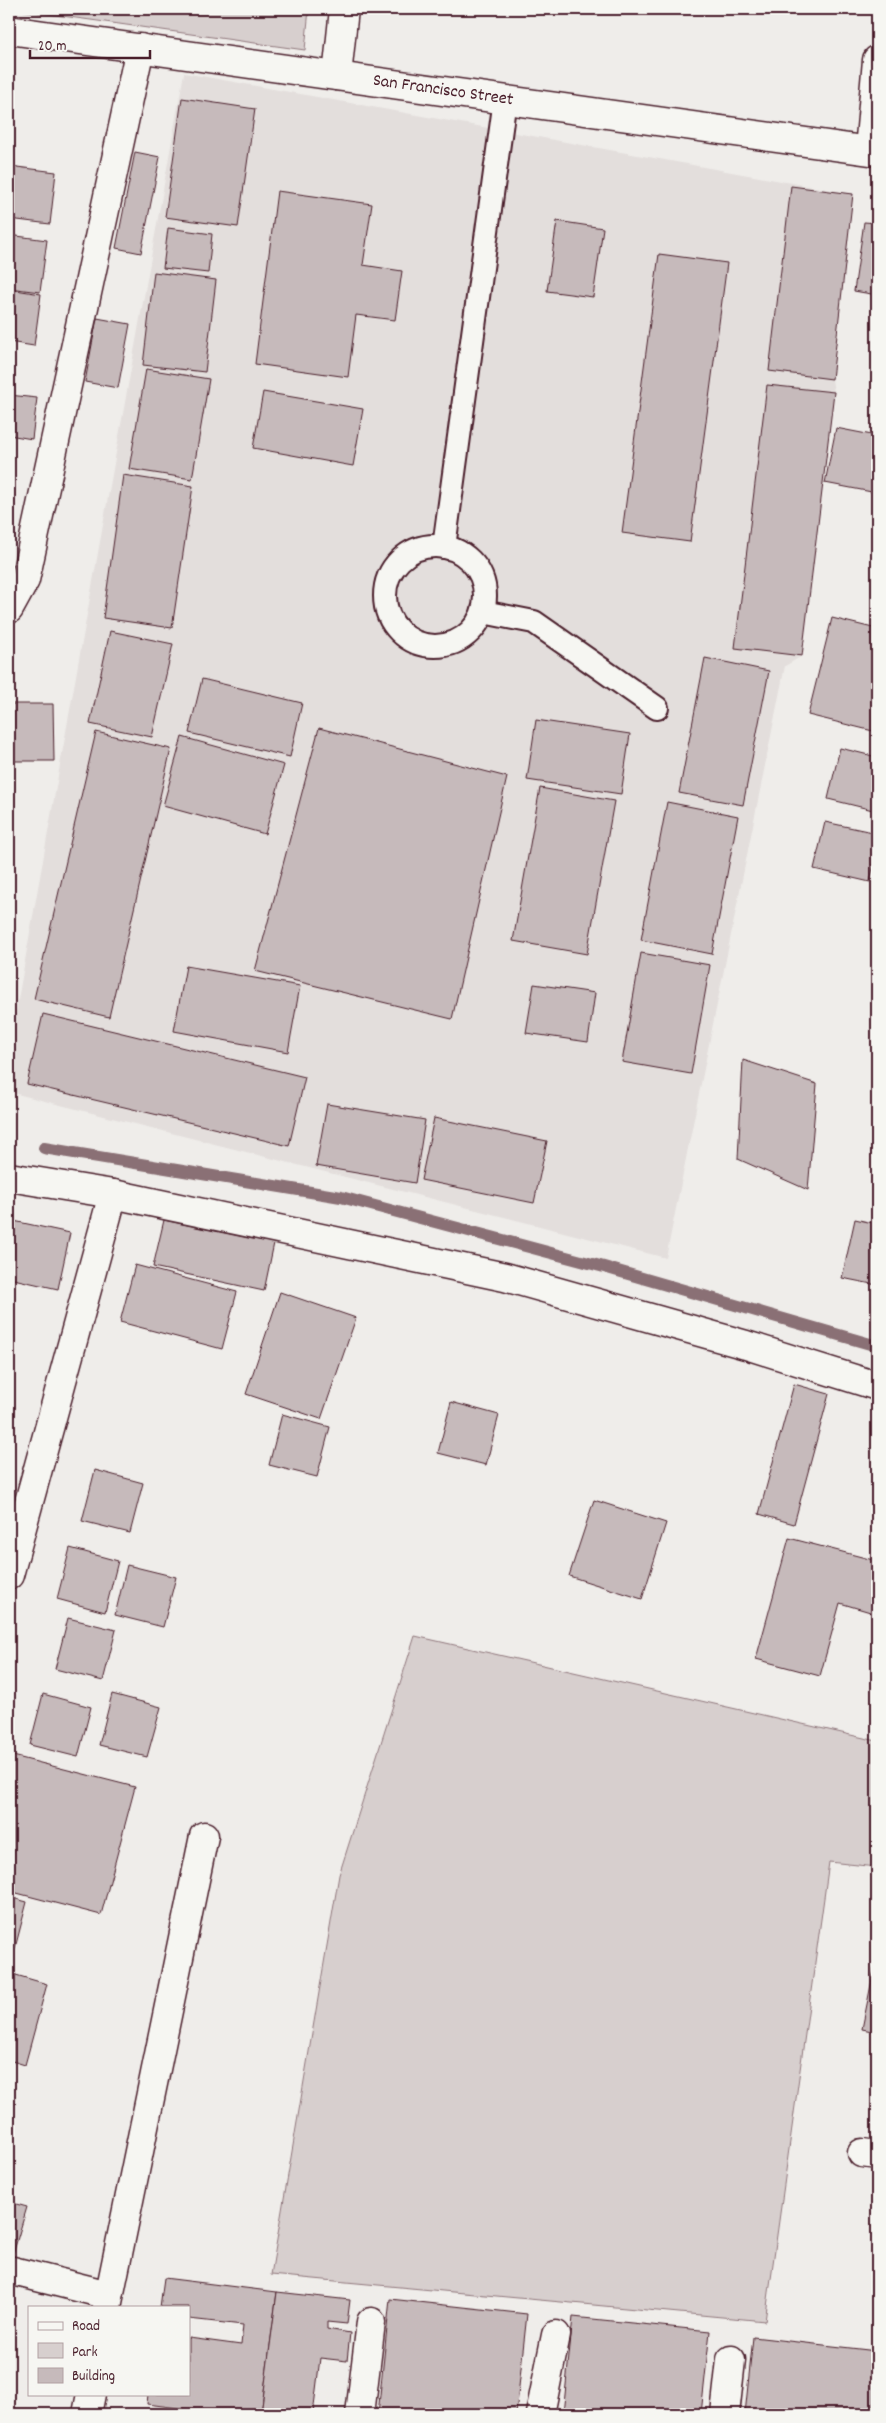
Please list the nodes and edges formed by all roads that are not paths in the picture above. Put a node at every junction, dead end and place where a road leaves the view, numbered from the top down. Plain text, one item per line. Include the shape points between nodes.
1 (344, 9) edge
2 (9, 30) edge
3 (140, 48) junction
4 (877, 60) edge
5 (337, 76) junction
6 (505, 100) junction
7 (873, 151) edge
8 (444, 547) junction
9 (9, 609) edge
10 (483, 612) junction
11 (657, 708) dead end
12 (9, 1176) edge
13 (113, 1194) junction
14 (877, 1386) edge
15 (9, 1575) edge
16 (204, 1836) dead end
17 (9, 2270) edge
18 (108, 2301) edge
19 (371, 2322) dead end
20 (556, 2335) dead end
21 (731, 2360) dead end
22 (91, 2396) edge
23 (87, 2414) edge
24 (360, 2414) edge
25 (540, 2414) edge
26 (725, 2414) edge

1 - 5 street
2 - 3 street, San Francisco Street
3 - 5 street, San Francisco Street
3 - 9 street via 24,580
4 - 7 street
5 - 6 street, San Francisco Street
6 - 7 street, San Francisco Street
6 - 8 lane
8 - 10 lane via 461,553 479,572 486,597
8 - 10 lane via 427,546 411,552 396,564 387,582 385,600 390,619 402,634 419,644 438,646 466,636
10 - 11 lane via 534,622
12 - 13 street
13 - 14 street via 505,1277 746,1344
13 - 15 street
16 - 18 street
17 - 18 street
19 - 24 street
20 - 25 street
21 - 26 street
22 - 23 street

